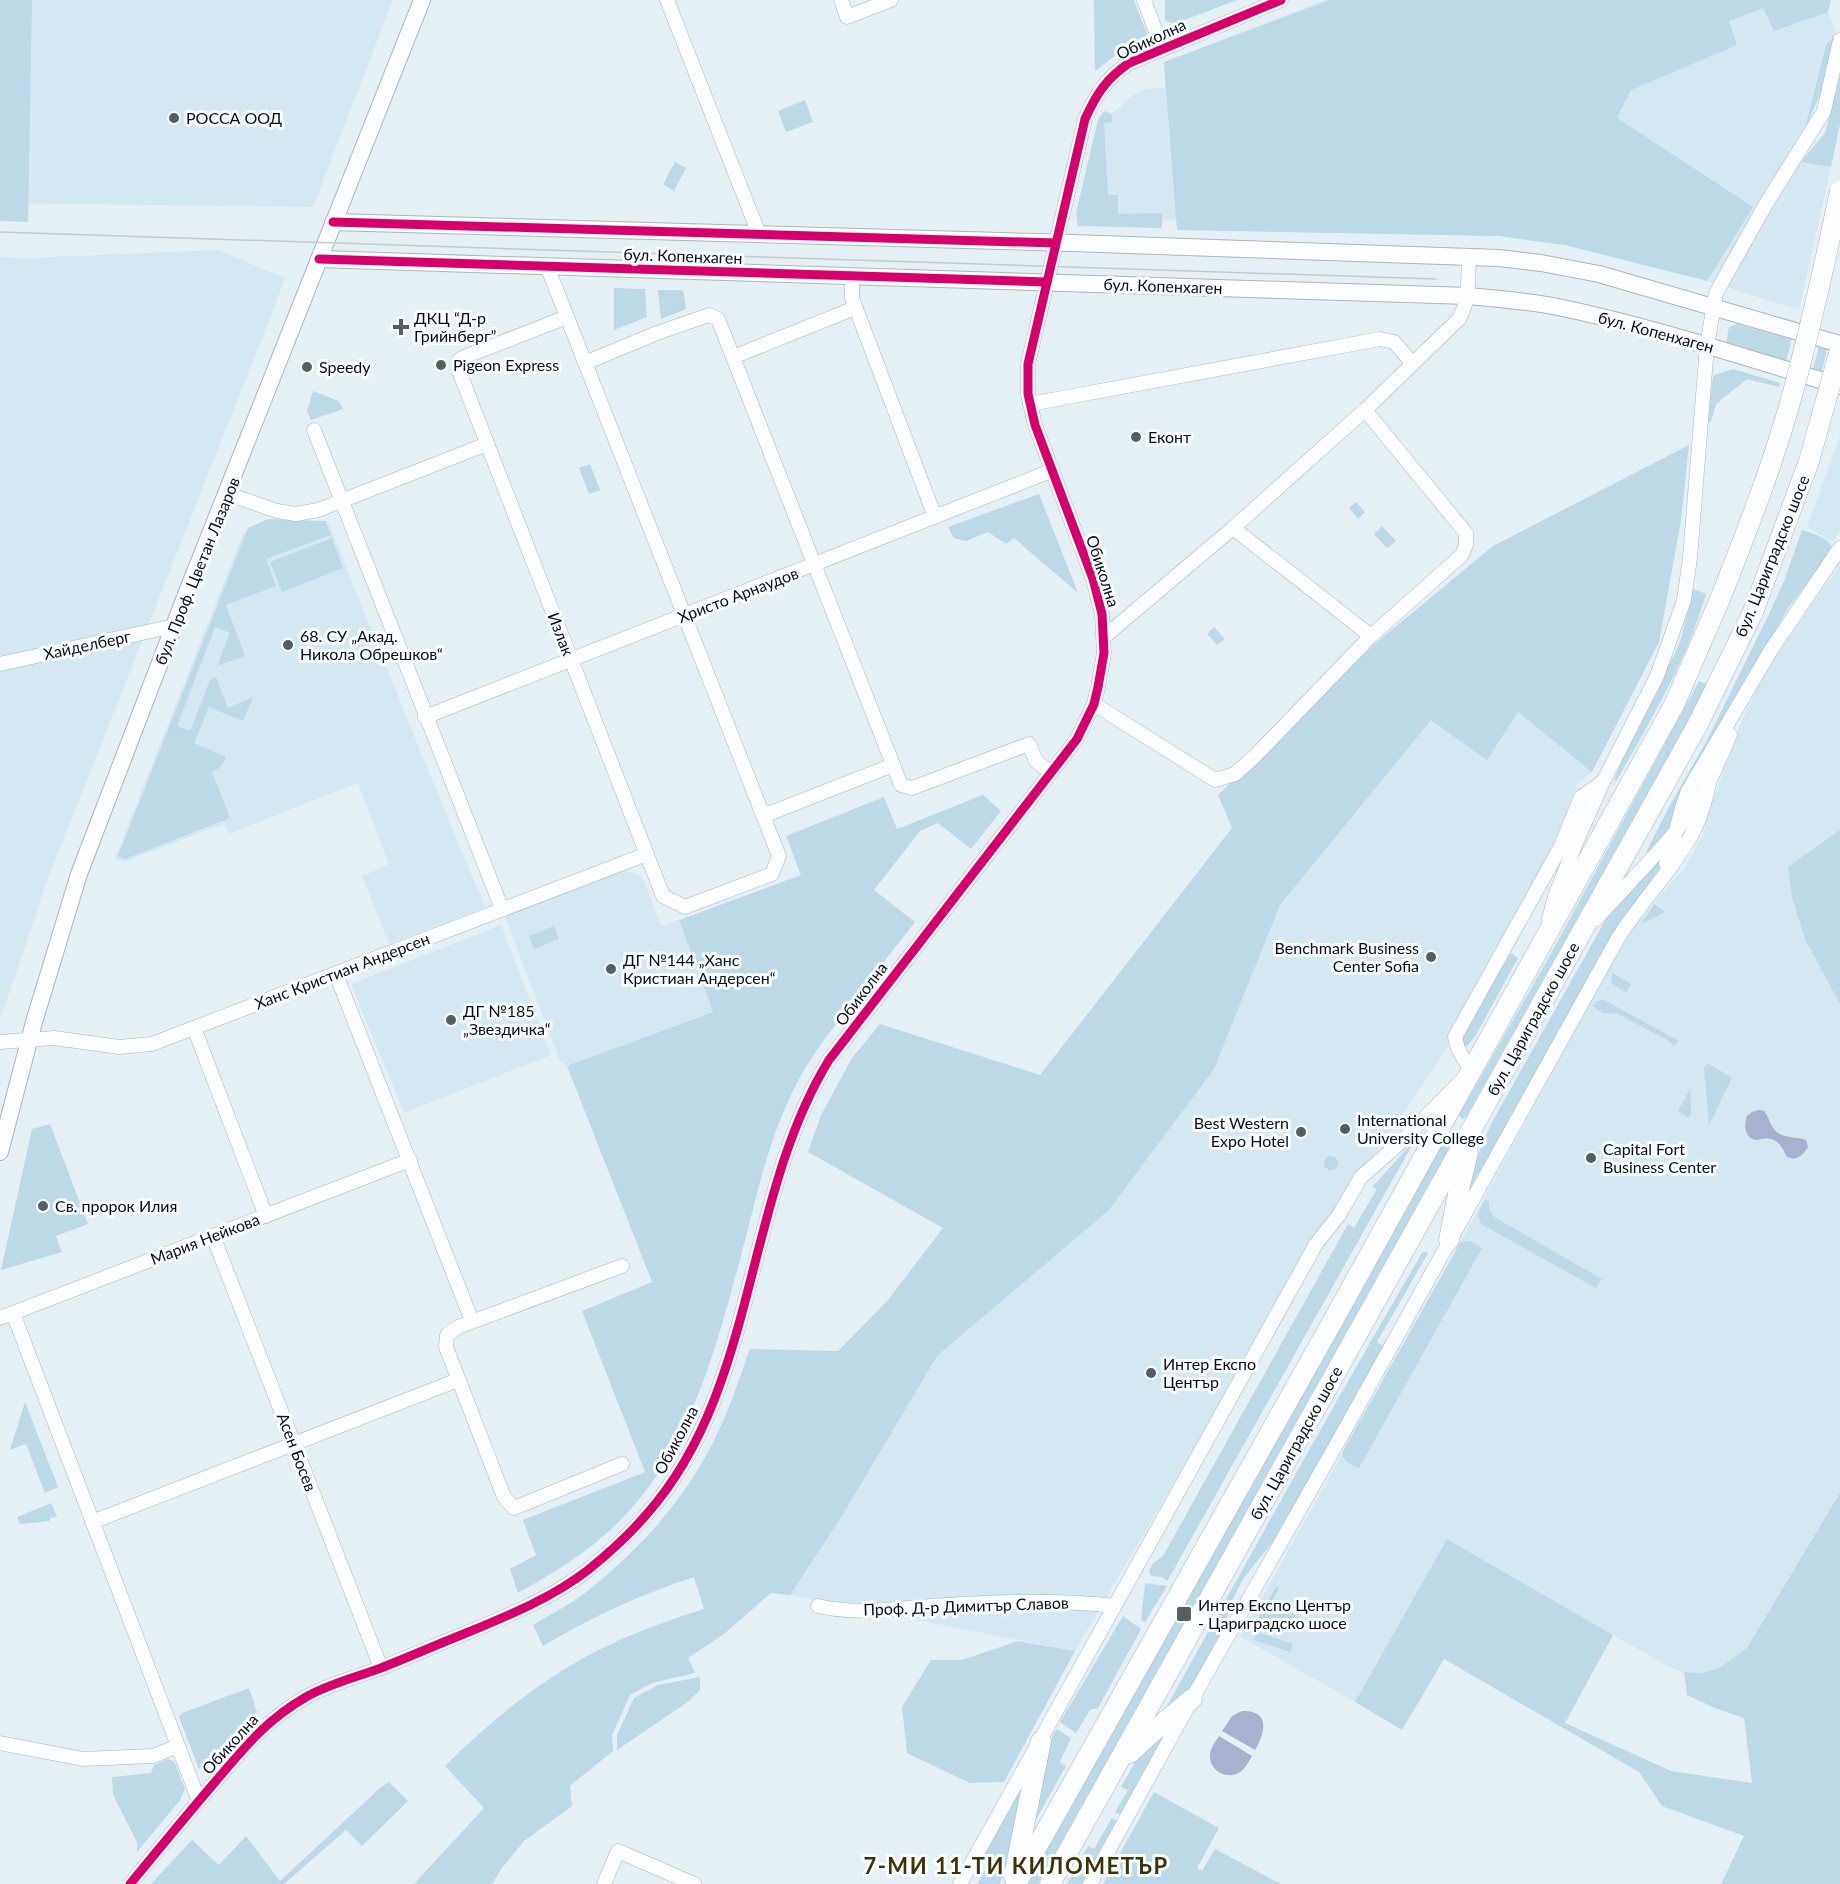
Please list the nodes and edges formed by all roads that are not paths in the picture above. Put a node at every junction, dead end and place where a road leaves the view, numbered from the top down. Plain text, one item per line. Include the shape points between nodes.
1 (422, 0) edge
2 (667, 0) edge
3 (841, 0) edge
4 (891, 0) edge
5 (1144, 0) edge
6 (1281, 0) edge
7 (1840, 40) edge
8 (1162, 48) junction
9 (1840, 191) edge
10 (333, 222) junction
11 (759, 234) junction
12 (1056, 243) junction
13 (1469, 256) junction
14 (319, 259) junction
15 (547, 266) junction
16 (852, 276) junction
17 (1047, 282) junction
18 (1468, 296) junction
19 (855, 308) junction
20 (1713, 308) junction
21 (567, 317) junction
22 (1840, 344) edge
23 (1707, 346) junction
24 (1840, 350) edge
25 (733, 357) junction
26 (585, 363) junction
27 (1413, 364) junction
28 (1840, 386) edge
29 (1030, 404) junction
30 (1365, 410) junction
31 (314, 430) dead end
32 (487, 444) junction
33 (1051, 471) junction
34 (228, 494) junction
35 (341, 501) junction
36 (935, 517) junction
37 (1233, 528) junction
38 (1840, 548) edge
39 (814, 565) junction
40 (685, 615) junction
41 (174, 626) junction
42 (1371, 636) junction
43 (1104, 637) junction
44 (571, 660) junction
45 (0, 664) edge
46 (1752, 683) junction
47 (1094, 705) junction
48 (425, 717) junction
49 (893, 765) junction
50 (1051, 773) junction
51 (1710, 780) junction
52 (1603, 782) junction
53 (763, 816) junction
54 (1678, 828) junction
55 (647, 854) junction
56 (1658, 882) junction
57 (502, 909) junction
58 (1546, 936) junction
59 (1578, 939) junction
60 (336, 974) junction
61 (194, 1028) junction
62 (29, 1040) junction
63 (0, 1042) edge
64 (1470, 1071) junction
65 (1476, 1121) junction
66 (0, 1152) edge
67 (410, 1160) junction
68 (266, 1216) junction
69 (213, 1236) junction
70 (1449, 1240) junction
71 (622, 1266) dead end
72 (6, 1315) edge
73 (472, 1321) junction
74 (458, 1380) junction
75 (293, 1444) junction
76 (622, 1464) dead end
77 (92, 1522) junction
78 (818, 1605) dead end
79 (1114, 1606) junction
80 (381, 1668) junction
81 (1192, 1699) junction
82 (1041, 1741) junction
83 (0, 1743) edge
84 (178, 1746) junction
85 (1113, 1770) junction
86 (199, 1801) junction
87 (130, 1884) edge
88 (604, 1884) edge
89 (694, 1884) edge
90 (960, 1884) edge
91 (1014, 1884) edge
92 (1050, 1884) edge
93 (1090, 1884) edge

1 - 10 main road, бул. Проф. Цветан Лазаров
2 - 11 street
3 - 4 street via 848,17
5 - 8 street
6 - 8 street, Обиколна
7 - 20 street via 1824,111 1721,283
8 - 12 street, Обиколна via 1114,73 1095,96 1085,119
9 - 58 highway, бул. Цариградско шосе, bridge via 1793,393 1720,599 1674,705
10 - 11 main road, бул. Копенхаген
10 - 14 main road, бул. Проф. Цветан Лазаров
11 - 12 main road, бул. Копенхаген
12 - 13 main road, бул. Копенхаген
12 - 17 street, Обиколна
13 - 18 street
13 - 20 main road, бул. Копенхаген via 1599,274
14 - 15 main road, бул. Копенхаген
14 - 34 main road, бул. Проф. Цветан Лазаров
15 - 16 main road, бул. Копенхаген
15 - 21 street
16 - 17 main road, бул. Копенхаген
16 - 19 street
17 - 18 main road, бул. Копенхаген
17 - 29 street, Обиколна via 1028,364
18 - 23 main road, бул. Копенхаген via 1557,307
18 - 27 street via 1459,320
19 - 25 street
19 - 36 street
20 - 22 main road, бул. Копенхаген
20 - 23 street
21 - 26 street
21 - 32 street, Излак via 459,360 459,371
23 - 28 main road, бул. Копенхаген
23 - 52 street via 1684,600 1656,676
24 - 59 highway, бул. Цариградско шосе, bridge via 1809,461 1753,612 1698,724
25 - 26 street via 718,319 709,315
25 - 39 street
26 - 40 street
27 - 29 street via 1394,342 1380,339
27 - 30 street
29 - 33 street, Обиколна
30 - 37 street
30 - 42 street via 1466,533 1462,555
31 - 35 street
32 - 35 street
32 - 44 street, Излак
33 - 36 street, Христо Арнаудов
33 - 43 street, Обиколна via 1092,579
34 - 35 street via 296,514
34 - 41 main road, бул. Проф. Цветан Лазаров
35 - 48 street
36 - 39 street, Христо Арнаудов
37 - 42 street
37 - 43 street
38 - 46 street
39 - 40 street, Христо Арнаудов
39 - 49 street
40 - 44 street, Христо Арнаудов
40 - 53 street
41 - 45 street, Хайделберг
41 - 62 main road, бул. Проф. Цветан Лазаров via 79,874
42 - 47 street via 1248,762 1235,774 1215,780
43 - 47 street, Обиколна
44 - 48 street, Христо Арнаудов
44 - 55 street, Излак
46 - 51 street
46 - 54 street via 1688,791
47 - 50 street, Обиколна via 1077,739
48 - 57 street
49 - 50 street via 901,785 912,789 1029,744 1036,761
49 - 53 street
50 - 80 street, Обиколна via 817,1080 788,1149 724,1374 703,1428 676,1477 621,1543 586,1572 524,1609
51 - 54 street
51 - 56 street via 1695,828
52 - 58 street via 1555,896
52 - 64 street via 1581,797 1560,848 1455,1037
53 - 55 street, Излак via 779,856 772,874 685,907 663,896
54 - 56 street
54 - 59 street
55 - 57 street, Ханс Кристиан Андерсен
56 - 70 street via 1618,938
57 - 60 street, Ханс Кристиан Андерсен
58 - 64 highway, бул. Цариградско шосе
59 - 65 highway, бул. Цариградско шосе
60 - 61 street, Ханс Кристиан Андерсен
60 - 67 street
61 - 62 street, Ханс Кристиан Андерсен via 152,1044 119,1047 62,1039
61 - 68 street
62 - 63 street, Ханс Кристиан Андерсен
62 - 66 main road, бул. Проф. Цветан Лазаров
64 - 79 street, бул. Цариградско шосе via 1361,1177 1316,1244
64 - 91 highway, бул. Цариградско шосе
65 - 70 highway
65 - 85 highway, бул. Цариградско шосе
67 - 68 street, Мария Нейкова
67 - 73 street
68 - 69 street, Мария Нейкова
69 - 72 street, Мария Нейкова
69 - 75 street, Асен Босев
70 - 81 street
71 - 73 street
72 - 77 street
73 - 74 street via 447,1335 446,1347
74 - 75 street
74 - 76 street via 504,1497 514,1508
75 - 77 street
75 - 80 street, Асен Босев
77 - 84 street
78 - 79 street, Проф. Д-р Димитър Славов via 869,1611 1032,1601
79 - 82 street, бул. Цариградско шосе
80 - 86 street, Обиколна via 310,1695 282,1712 262,1728
81 - 85 highway
81 - 93 street
82 - 90 street, бул. Цариградско шосе
82 - 91 highway
83 - 84 street via 83,1759 153,1756
84 - 86 street
85 - 92 highway, бул. Цариградско шосе
86 - 87 street, Обиколна
88 - 89 street via 618,1851

